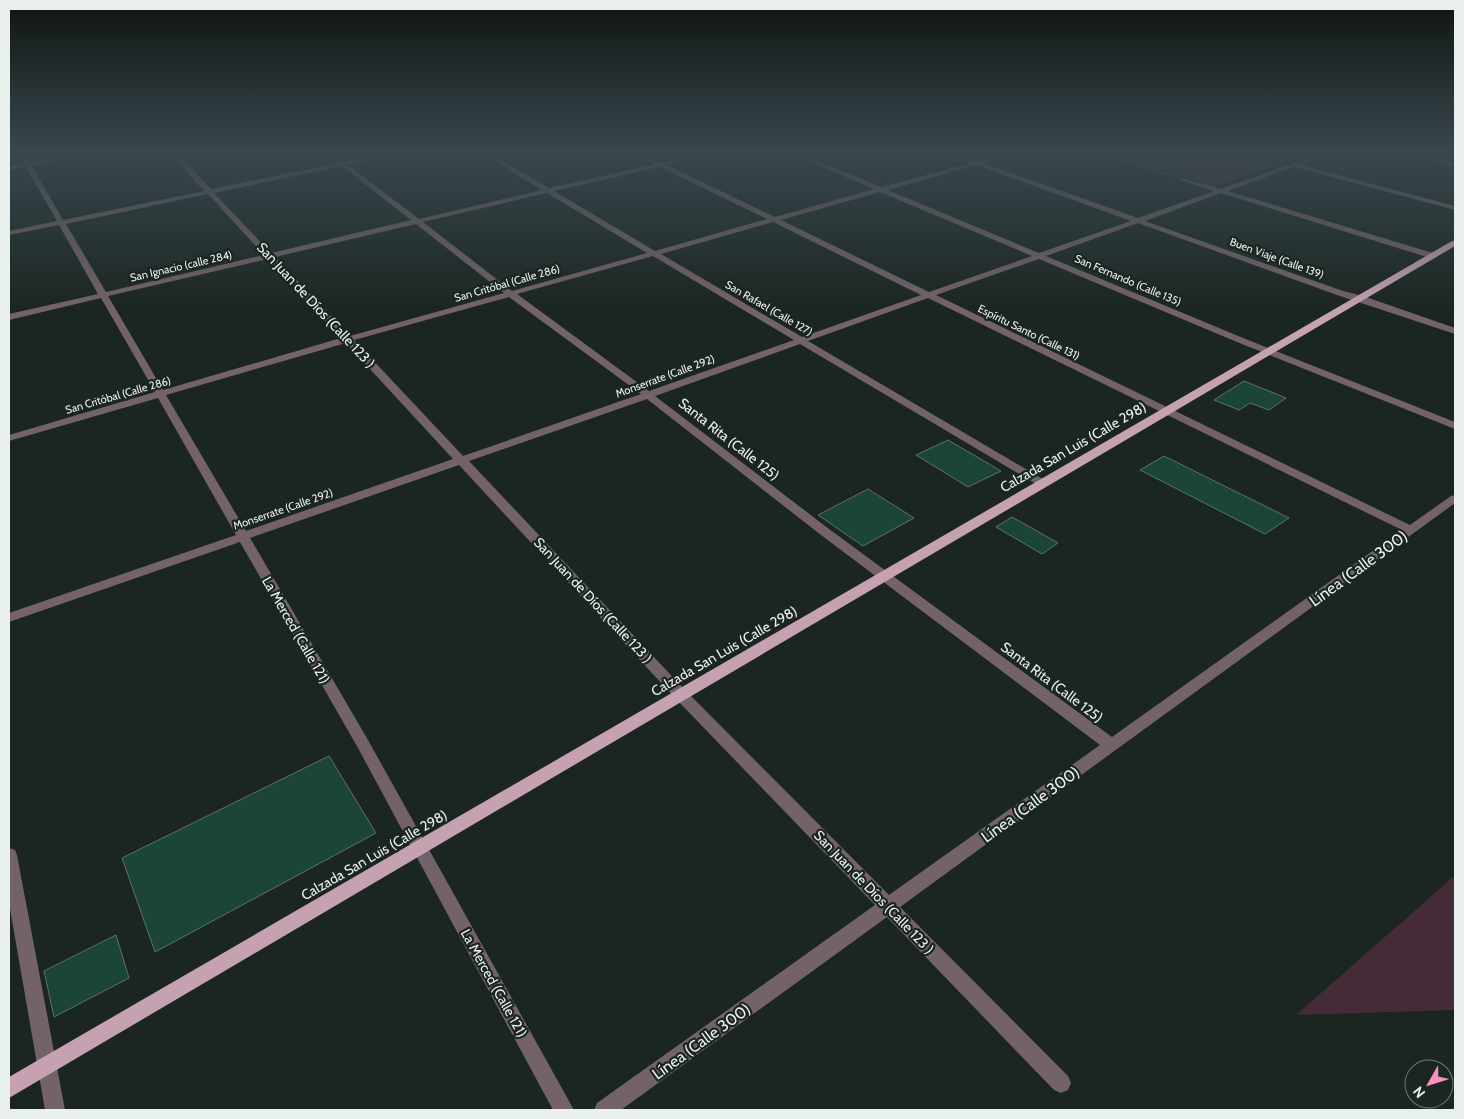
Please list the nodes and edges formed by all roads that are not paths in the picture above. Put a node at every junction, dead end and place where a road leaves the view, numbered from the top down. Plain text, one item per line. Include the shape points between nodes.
1 (51, 205) edge
2 (144, 205) edge
3 (222, 205) edge
4 (396, 205) edge
5 (486, 205) edge
6 (570, 205) edge
7 (743, 205) edge
8 (829, 205) edge
9 (919, 205) edge
10 (1097, 205) edge
11 (1179, 205) edge
12 (1266, 205) edge
13 (1138, 220) junction
14 (775, 221) junction
15 (61, 222) junction
16 (417, 222) junction
17 (9, 233) edge
18 (1455, 242) edge
19 (654, 254) junction
20 (1038, 255) junction
21 (1433, 256) junction
22 (271, 257) junction
23 (511, 294) junction
24 (928, 294) junction
25 (103, 296) junction
26 (1360, 298) junction
27 (9, 318) edge
28 (1455, 331) edge
29 (349, 339) junction
30 (802, 340) junction
31 (1269, 351) junction
32 (160, 394) junction
33 (648, 395) junction
34 (1166, 412) junction
35 (1455, 426) edge
36 (9, 438) edge
37 (462, 460) junction
38 (1042, 484) junction
39 (1455, 498) edge
40 (1411, 530) junction
41 (242, 536) junction
42 (885, 576) junction
43 (9, 618) edge
44 (681, 695) junction
45 (1112, 745) junction
46 (420, 848) junction
47 (9, 855) edge
48 (888, 906) junction
49 (48, 1065) junction
50 (1061, 1083) dead end
51 (9, 1088) edge
52 (56, 1110) edge
53 (564, 1110) edge
54 (604, 1110) edge

1 - 15 street, La Merced (Calle 121)
2 - 15 street
3 - 22 street, San Juan de Díos (Calle 123 )
4 - 16 street, Santa Rita (Calle 125)
5 - 16 street, San Ignacio (calle 284)
6 - 19 street, San Rafael (Calle 127)
7 - 14 street, Espíritu Santo (Calle 131)
8 - 14 street, San Critóbal (Calle 286)
9 - 20 street, San Fernando (Calle 135)
10 - 13 street, Buen Viaje (Calle 139)
11 - 13 street, Monserrate (Calle 292)
12 - 21 street
13 - 20 street, Monserrate (Calle 292)
13 - 26 street, Buen Viaje (Calle 139)
14 - 19 street, San Critóbal (Calle 286)
14 - 24 street, Espíritu Santo (Calle 131)
15 - 17 street
15 - 25 street, La Merced (Calle 121)
16 - 22 street, San Ignacio (calle 284)
16 - 23 street, Santa Rita (Calle 125)
18 - 21 main road, Calzada San Luis (Calle 298)
19 - 23 street, San Critóbal (Calle 286)
19 - 30 street, San Rafael (Calle 127)
20 - 24 street, Monserrate (Calle 292)
20 - 31 street, San Fernando (Calle 135)
21 - 26 main road, Calzada San Luis (Calle 298)
22 - 25 street, San Ignacio (calle 284)
22 - 29 street, San Juan de Díos (Calle 123 )
23 - 29 street, San Critóbal (Calle 286)
23 - 33 street, Santa Rita (Calle 125)
24 - 30 street, Monserrate (Calle 292)
24 - 34 street, Espíritu Santo (Calle 131)
25 - 27 street, San Ignacio (calle 284)
25 - 32 street, La Merced (Calle 121)
26 - 28 street, Buen Viaje (Calle 139)
26 - 31 main road, Calzada San Luis (Calle 298)
29 - 32 street, San Critóbal (Calle 286)
29 - 37 street, San Juan de Díos (Calle 123 )
30 - 33 street, Monserrate (Calle 292)
30 - 38 street, San Rafael (Calle 127)
31 - 34 main road, Calzada San Luis (Calle 298)
31 - 35 street, San Fernando (Calle 135)
32 - 36 street, San Critóbal (Calle 286)
32 - 41 street, La Merced (Calle 121)
33 - 37 street, Monserrate (Calle 292)
33 - 42 street, Santa Rita (Calle 125)
34 - 38 main road, Calzada San Luis (Calle 298)
34 - 40 street, Espíritu Santo (Calle 131)
37 - 41 street, Monserrate (Calle 292)
37 - 44 street, San Juan de Díos (Calle 123 )
38 - 42 main road, Calzada San Luis (Calle 298)
39 - 40 street, Línea (Calle 300)
40 - 45 street, Línea (Calle 300)
41 - 43 street, Monserrate (Calle 292)
41 - 46 street, La Merced (Calle 121)
42 - 44 main road, Calzada San Luis (Calle 298)
42 - 45 street, Santa Rita (Calle 125)
44 - 46 main road, Calzada San Luis (Calle 298)
44 - 48 street, San Juan de Díos (Calle 123 )
45 - 48 street, Línea (Calle 300)
46 - 49 main road, Calzada San Luis (Calle 298)
46 - 53 street, La Merced (Calle 121)
47 - 49 street
48 - 50 street, San Juan de Díos (Calle 123 )
48 - 54 street, Línea (Calle 300)
49 - 51 main road, Calzada San Luis (Calle 298)
49 - 52 street

